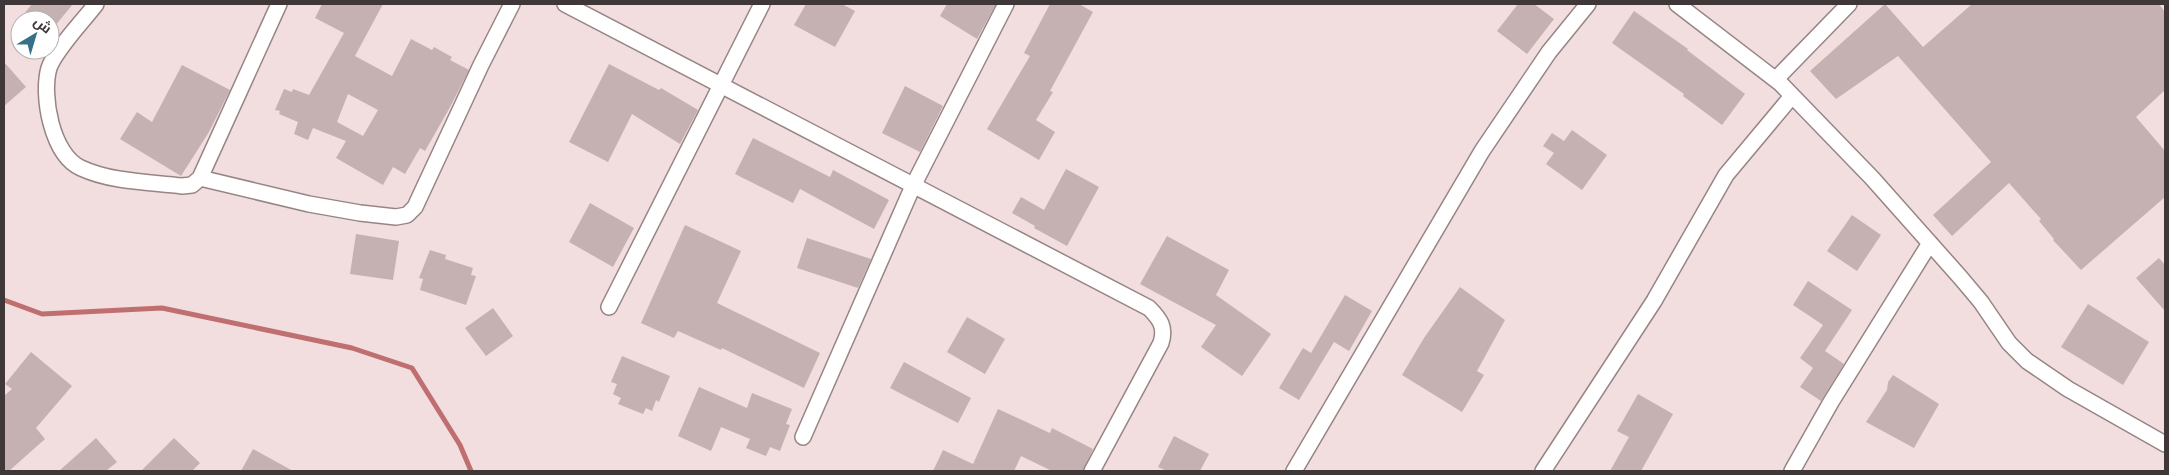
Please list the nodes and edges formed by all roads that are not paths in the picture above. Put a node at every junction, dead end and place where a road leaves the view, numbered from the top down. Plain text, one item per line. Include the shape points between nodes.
1 (96, 4) edge
2 (279, 4) edge
3 (512, 4) edge
4 (565, 4) edge
5 (762, 4) edge
6 (1006, 4) edge
7 (1588, 4) edge
8 (1677, 4) edge
9 (1848, 4) edge
10 (1776, 79) junction
11 (720, 86) junction
12 (1792, 96) junction
13 (200, 178) junction
14 (913, 186) junction
15 (1930, 243) junction
16 (610, 306) dead end
17 (803, 437) dead end
18 (2165, 444) edge
19 (1092, 471) edge
20 (1294, 471) edge
21 (1543, 471) edge
22 (1792, 471) edge

1 - 13 street via 50,67 47,81 50,119 58,143 79,168 114,178 182,186 192,185
2 - 13 street
3 - 13 street via 408,214 396,217 360,213
4 - 11 street
5 - 11 street
6 - 14 street
7 - 20 street via 1548,52 1482,151
8 - 10 street
9 - 10 street
10 - 12 street
11 - 14 street
11 - 16 street
12 - 15 street
12 - 21 street via 1726,174 1654,301
14 - 17 street
14 - 19 street via 1148,308 1160,318 1163,328 1161,343
15 - 18 street via 2027,361 2068,389
15 - 22 street

